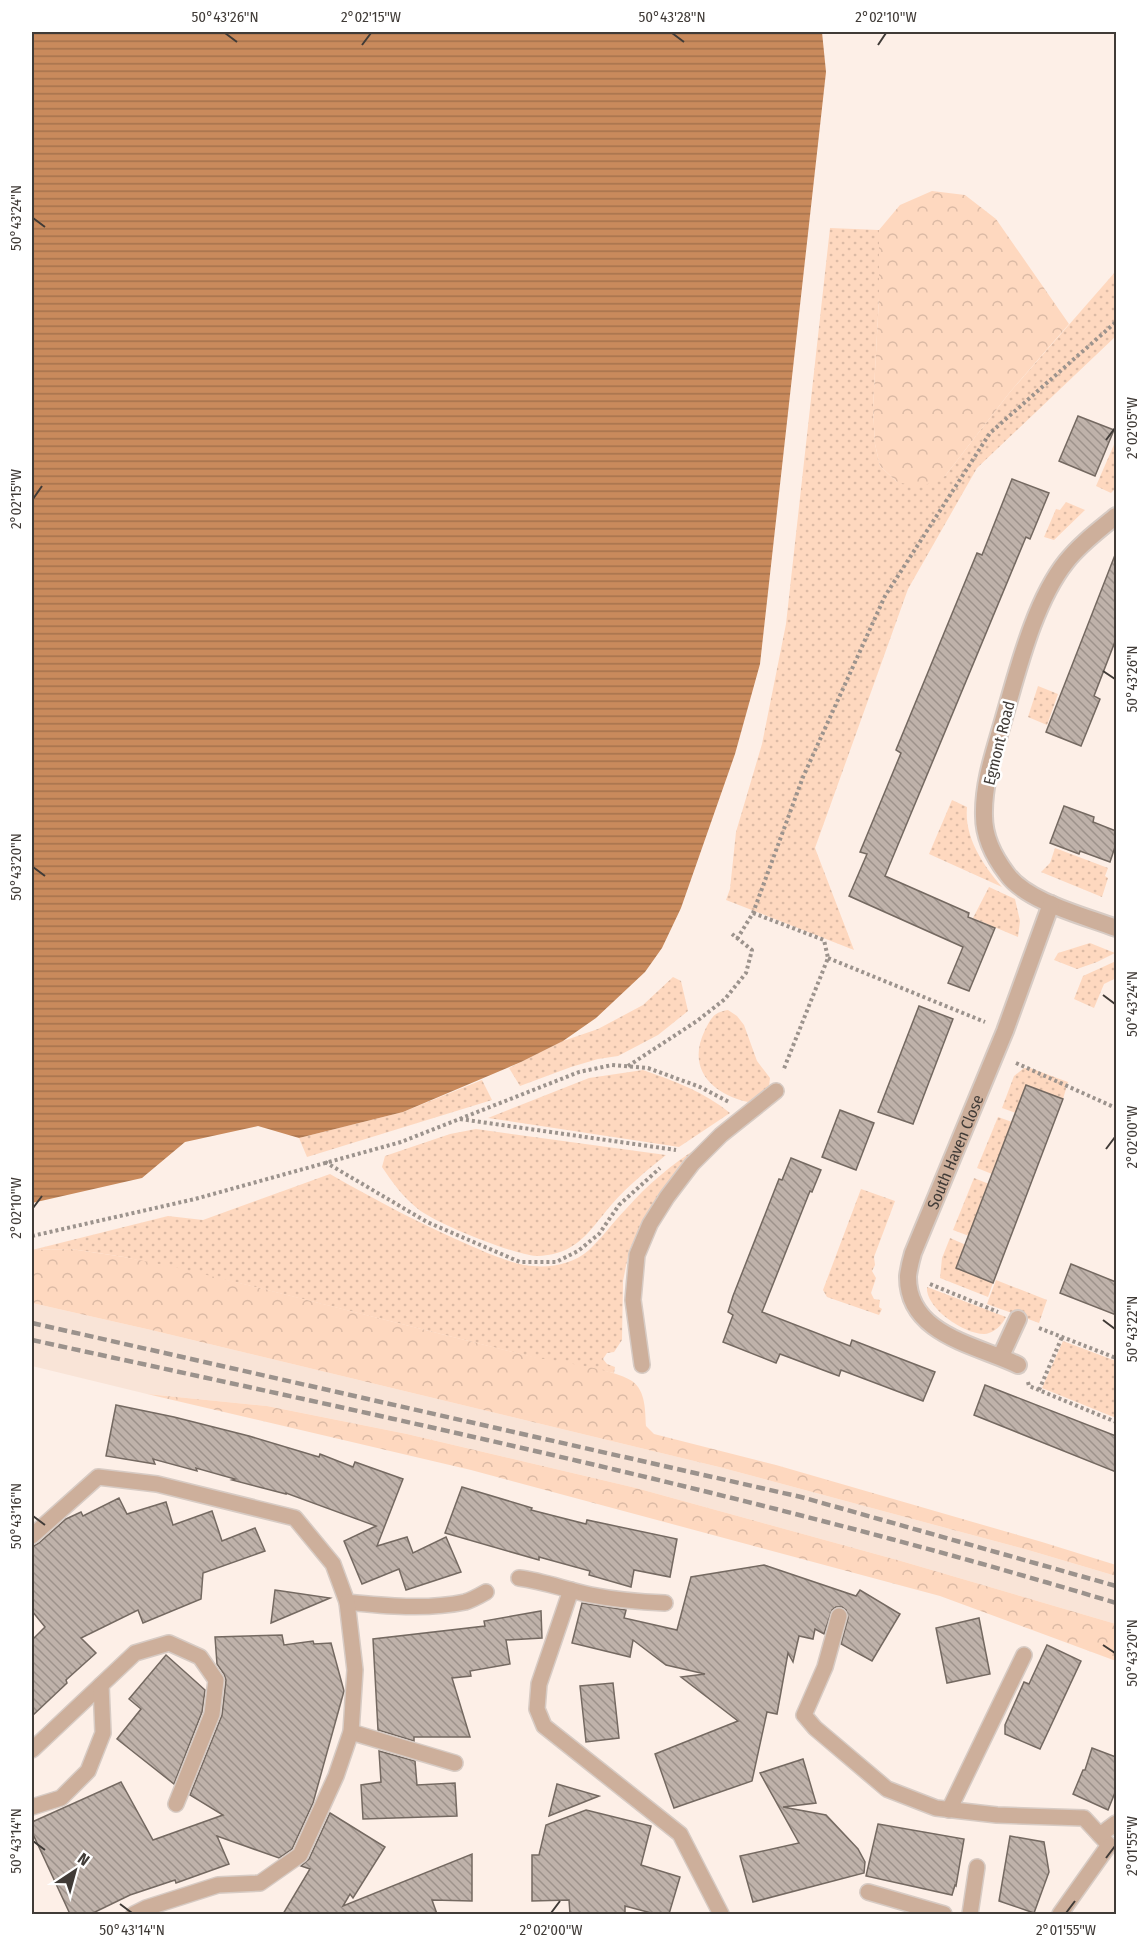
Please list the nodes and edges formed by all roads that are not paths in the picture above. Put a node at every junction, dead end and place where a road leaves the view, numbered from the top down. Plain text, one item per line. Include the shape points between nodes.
1 (1116, 516) edge
2 (1051, 904) junction
3 (1116, 928) edge
4 (776, 1091) road end
5 (1018, 1319) dead end
6 (1001, 1356) junction
7 (642, 1365) dead end
8 (1018, 1365) road end
9 (32, 1536) edge
10 (519, 1578) dead end
11 (571, 1590) junction
12 (486, 1592) dead end
13 (347, 1602) junction
14 (665, 1603) dead end
15 (839, 1616) dead end
16 (1024, 1655) dead end
17 (101, 1685) junction
18 (351, 1732) junction
19 (32, 1750) edge
20 (455, 1763) dead end
21 (176, 1804) dead end
22 (32, 1807) edge
23 (949, 1809) junction
24 (1116, 1823) edge
25 (1100, 1835) junction
26 (977, 1867) dead end
27 (868, 1892) dead end
28 (134, 1914) edge
29 (721, 1914) edge
30 (944, 1914) edge
31 (970, 1914) edge
32 (1060, 1914) edge

1 - 2 street, Egmont Road via 1066,561 1048,593 1030,633 989,769 984,815 991,849 1008,877 1020,888
2 - 3 street, Egmont Road
2 - 6 street, South Haven Close via 908,1274 912,1301 924,1318 940,1332
4 - 7 lane via 692,1164 650,1224 637,1255 633,1300
5 - 6 street
6 - 8 street, South Haven Close
9 - 13 lane via 98,1478 157,1484 295,1518 333,1564
10 - 11 lane
11 - 14 lane
11 - 29 lane via 539,1684 537,1709 544,1726 680,1834
12 - 13 lane via 467,1601 440,1606
13 - 18 lane via 355,1670
15 - 23 lane via 825,1667 804,1715 887,1789 936,1808
16 - 23 lane
17 - 19 lane
17 - 21 lane via 135,1653 169,1643 200,1657 216,1680 212,1714
17 - 22 lane via 103,1733 88,1770 61,1798
18 - 20 lane
18 - 28 lane via 300,1855 260,1882 218,1885
23 - 25 lane via 1084,1818
24 - 25 lane
25 - 32 lane via 1109,1845
26 - 31 lane
27 - 30 lane

